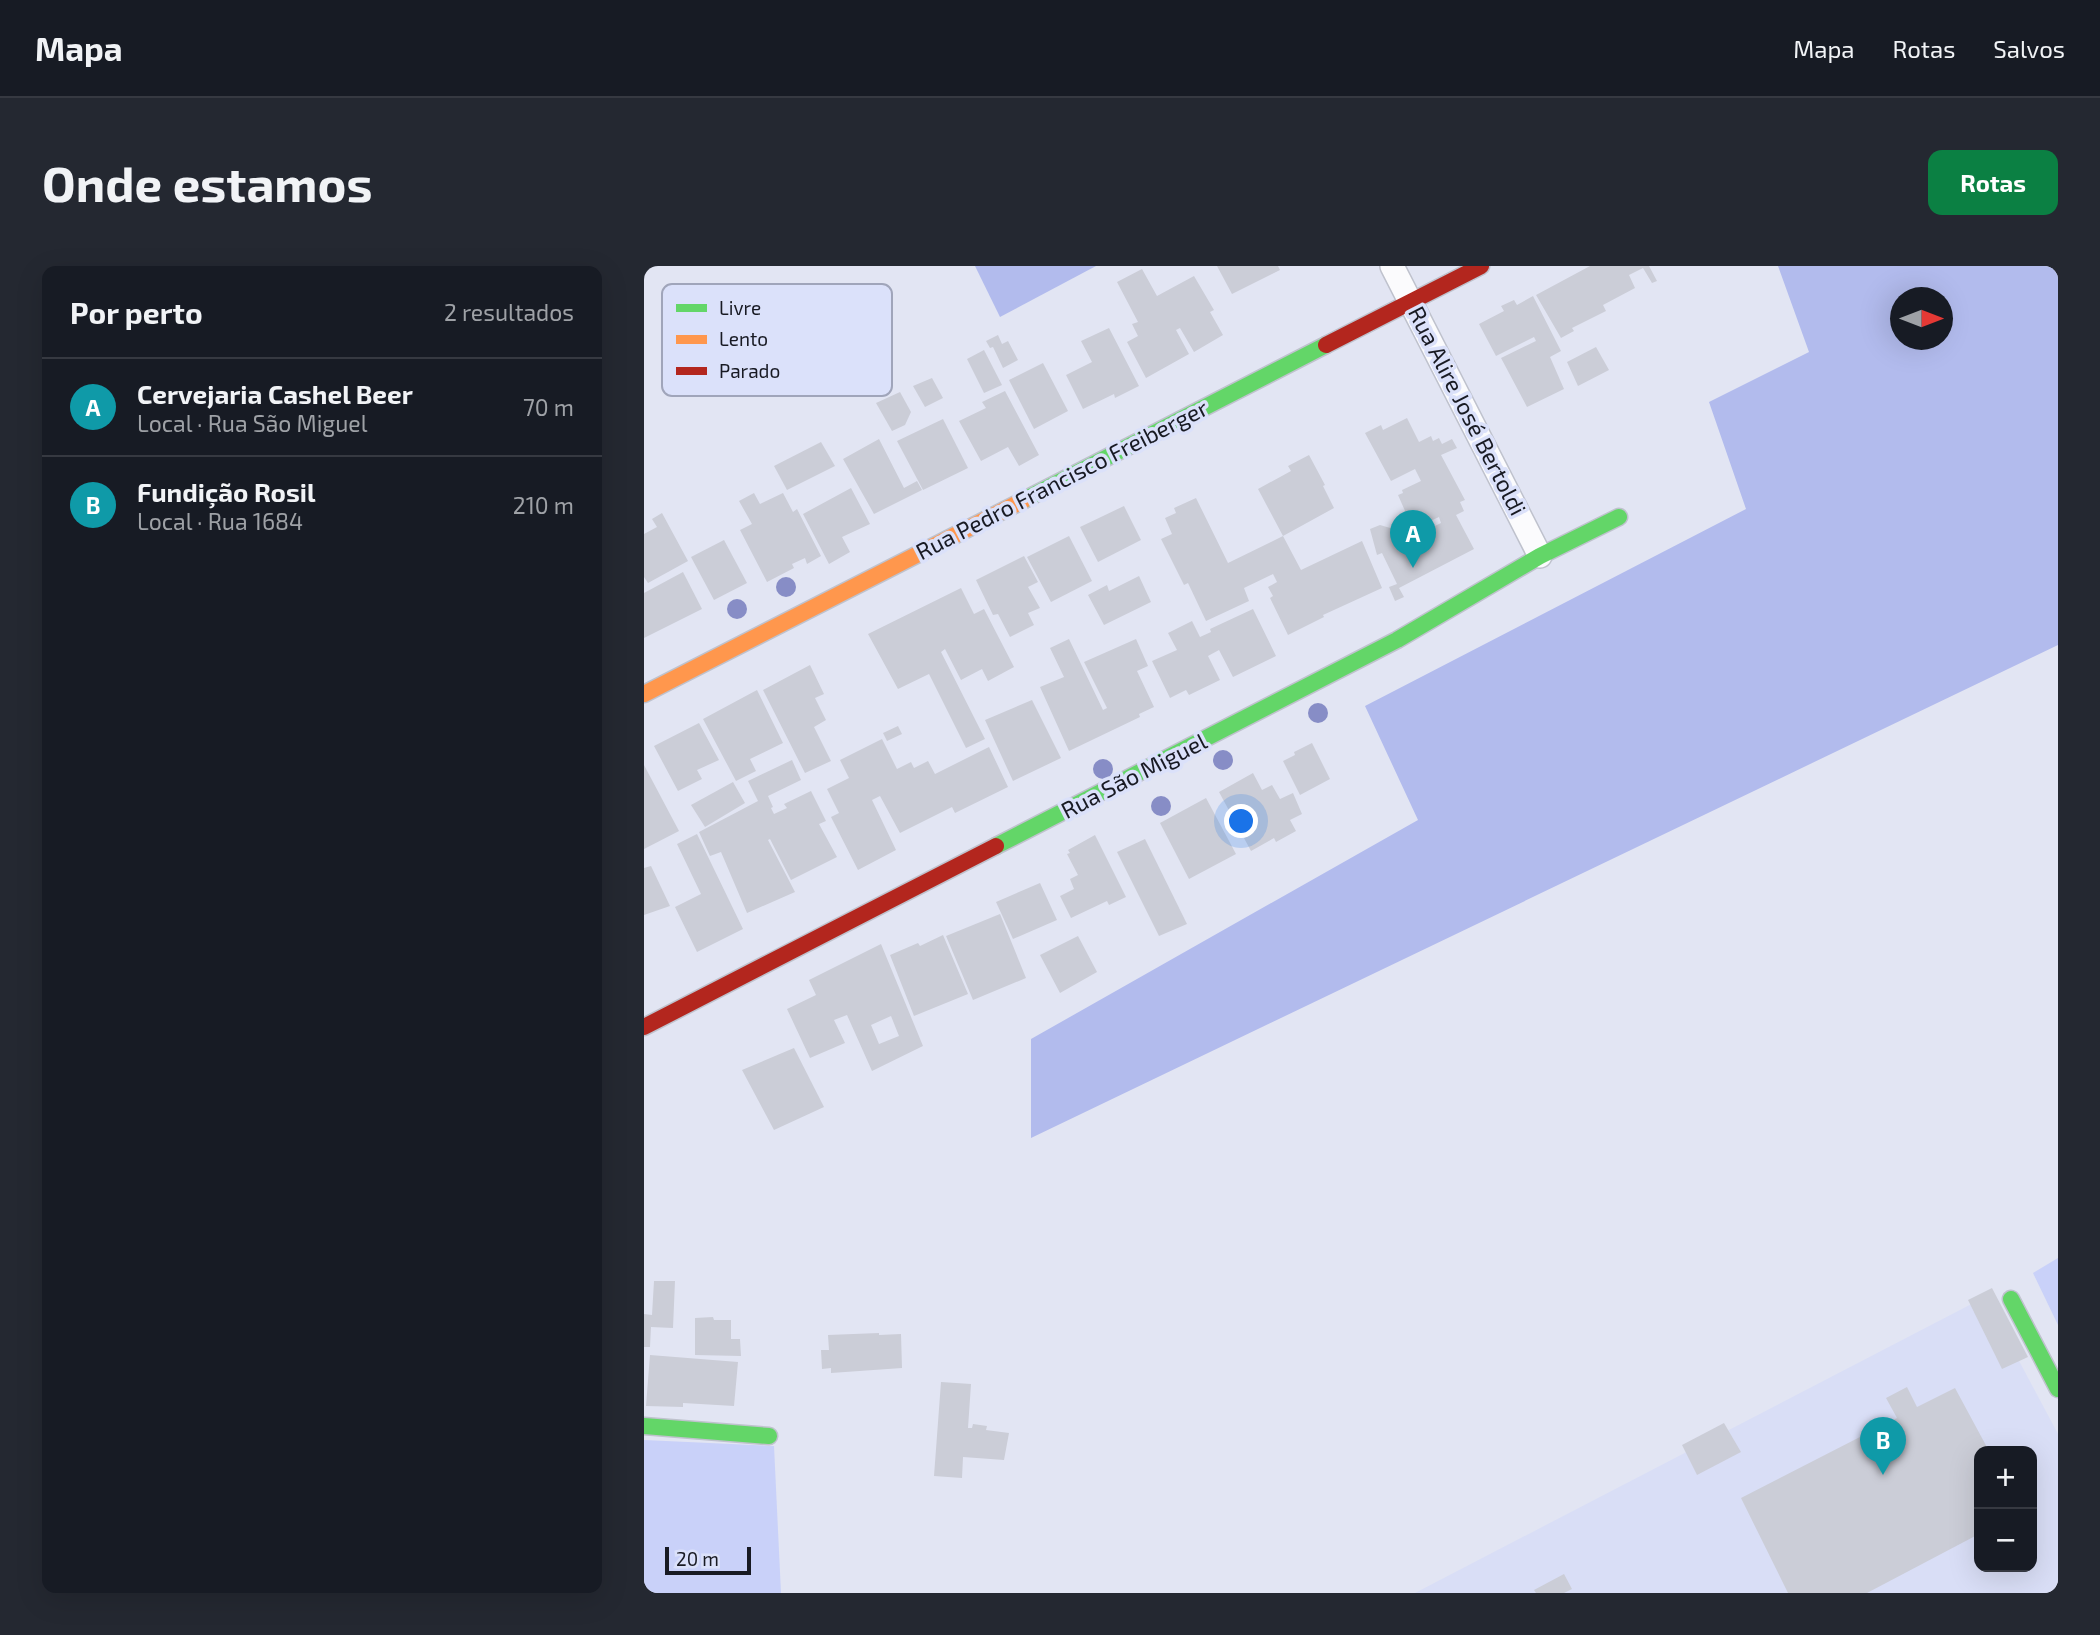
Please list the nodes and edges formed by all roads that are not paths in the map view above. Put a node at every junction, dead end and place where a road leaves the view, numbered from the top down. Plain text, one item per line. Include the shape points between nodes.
1 (1392, 266) edge
2 (1481, 266) edge
3 (1411, 302) junction
4 (1619, 517) dead end
5 (1540, 556) junction
6 (644, 694) edge
7 (644, 1027) edge
8 (2011, 1299) dead end
9 (2058, 1389) edge
10 (644, 1426) edge
11 (769, 1436) dead end

1 - 3 street, Rua Alire José Bertoldi
2 - 3 street, Rua Pedro Francisco Freiberger
3 - 5 street, Rua Alire José Bertoldi
3 - 6 street, Rua Pedro Francisco Freiberger
4 - 5 street, Rua São Miguel
5 - 7 street, Rua São Miguel via 1397,640
8 - 9 street
10 - 11 street

